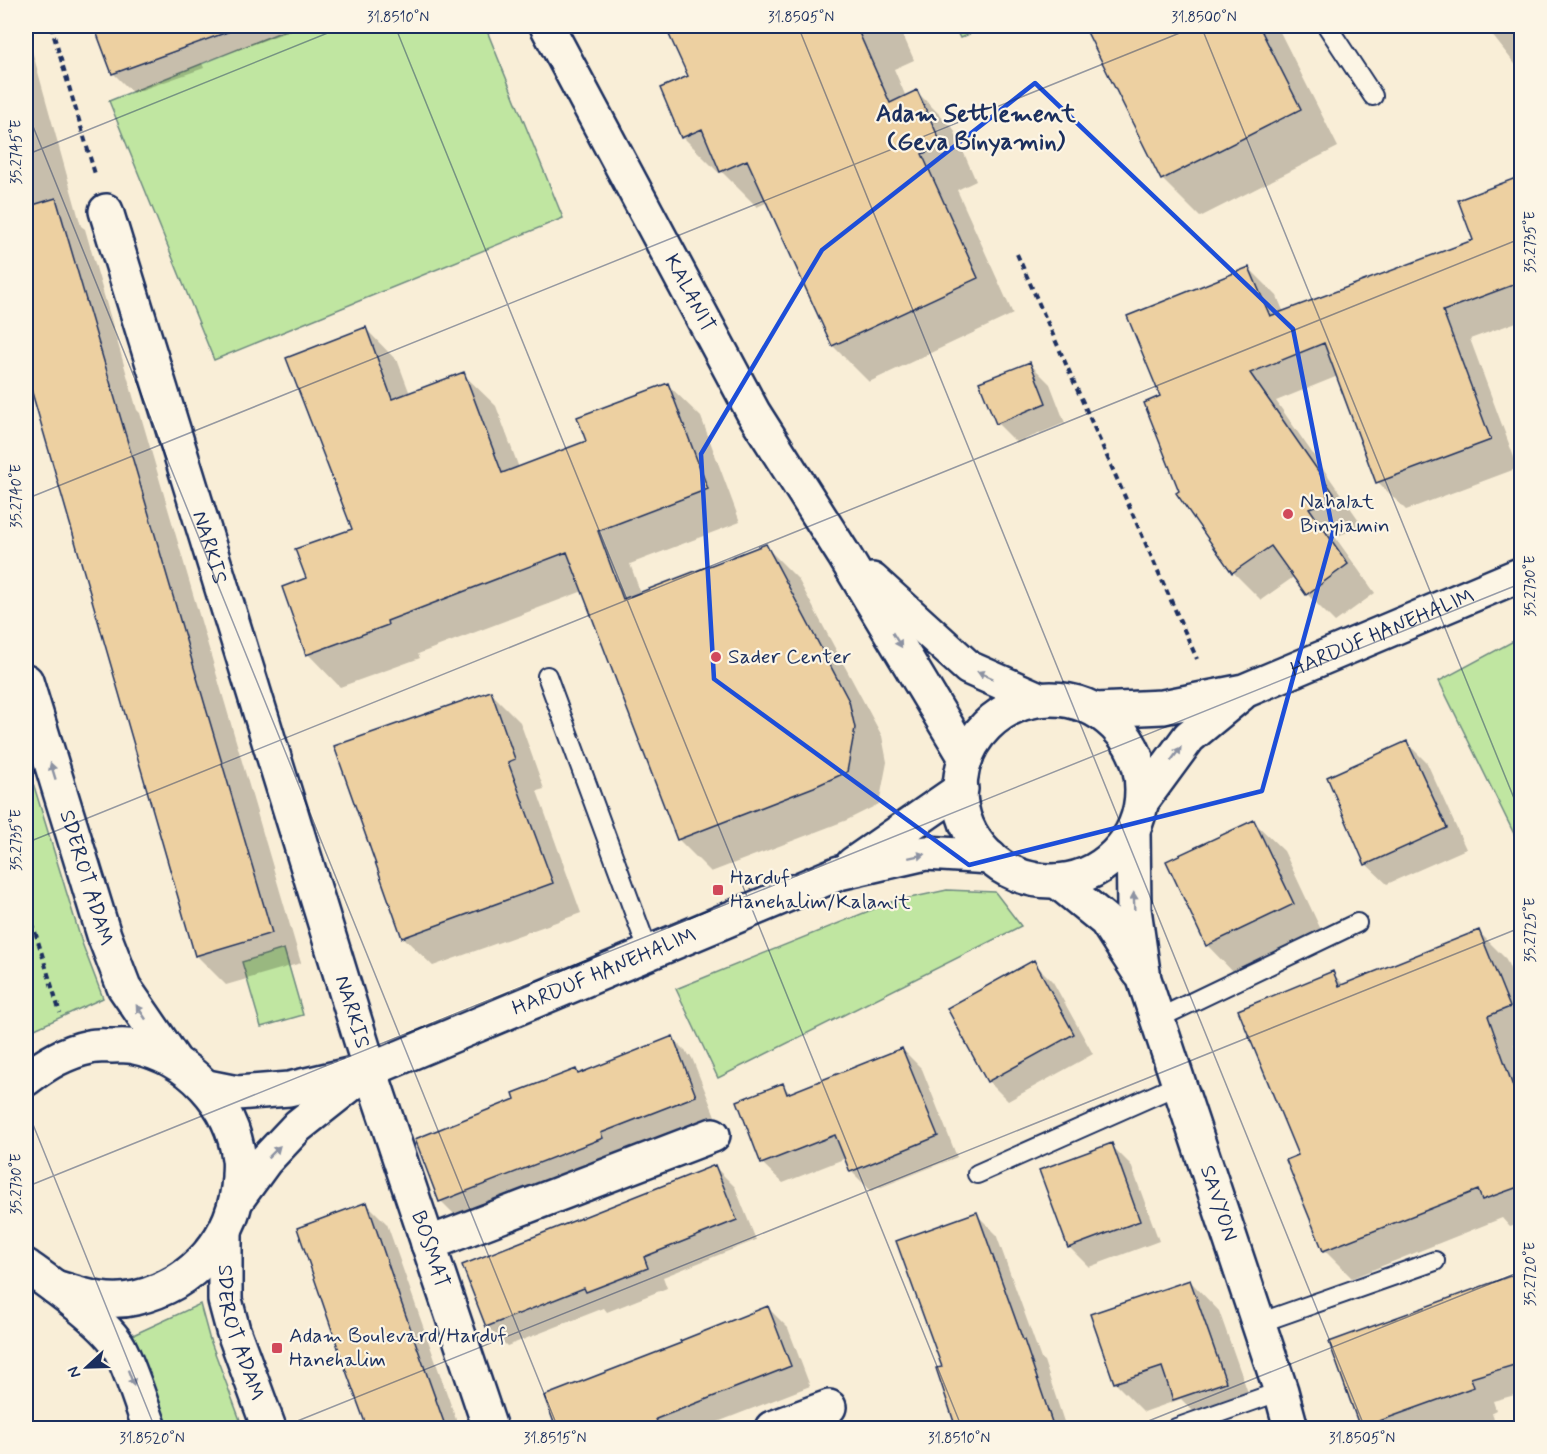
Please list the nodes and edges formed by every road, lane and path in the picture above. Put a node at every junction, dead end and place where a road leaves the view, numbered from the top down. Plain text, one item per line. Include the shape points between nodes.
1 (51, 26) edge
2 (548, 26) edge
3 (1327, 26) edge
4 (1372, 96) dead end
5 (106, 212) joint
6 (1017, 254) dead end
7 (844, 555) junction
8 (1521, 574) edge
9 (547, 676) dead end
10 (26, 681) edge
11 (1230, 694) junction
12 (1039, 699) junction
13 (1096, 710) junction
14 (963, 774) junction
15 (1142, 801) junction
16 (1133, 832) junction
17 (990, 857) junction
18 (839, 873) junction
19 (1057, 881) junction
20 (26, 902) edge
21 (1357, 923) dead end
22 (649, 953) junction
23 (1144, 980) junction
24 (1157, 1019) junction
25 (72, 1053) junction
26 (174, 1060) junction
27 (370, 1070) junction
28 (26, 1079) edge
29 (1179, 1083) junction
30 (207, 1087) junction
31 (712, 1135) dead end
32 (977, 1174) dead end
33 (238, 1198) junction
34 (225, 1233) junction
35 (428, 1244) junction
36 (1435, 1261) dead end
37 (26, 1266) edge
38 (56, 1287) junction
39 (1259, 1323) junction
40 (1281, 1391) junction
41 (829, 1407) dead end
42 (150, 1428) edge
43 (269, 1428) edge
44 (490, 1428) edge
45 (772, 1428) edge
46 (1176, 1428) edge
47 (1291, 1428) edge

1 - 5 path
2 - 7 street, KALANIT via 753,412
3 - 4 lane
5 - 27 street, NARKIS
6 - 11 path
12 -> 7 street, KALANIT via 969,668
7 -> 14 street, KALANIT
8 - 11 street, HARDUF HANEHALIM
9 - 22 lane
26 -> 10 street, SDEROT ADAM via 124,987 104,935
11 - 13 street, HARDUF HANEHALIM via 1163,708
15 -> 11 street, HARDUF HANEHALIM via 1189,737
12 - 13 street via 1069,700
12 - 14 street via 1015,706 994,719 977,736
13 - 15 street via 1118,727 1133,749 1142,775
14 - 17 street via 963,814 974,838
14 - 18 street, HARDUF HANEHALIM
15 - 16 street
16 - 19 street via 1114,857 1087,874
23 -> 16 street, SAVYON via 1134,909
18 -> 17 street, HARDUF HANEHALIM via 926,854
17 - 19 street via 1010,871 1032,879
18 - 22 street, HARDUF HANEHALIM
19 - 23 street, SAVYON via 1106,921
20 - 25 path
21 - 24 lane
22 - 27 street, HARDUF HANEHALIM
23 - 24 street, SAVYON
24 - 29 street, SAVYON
25 - 26 street, SDEROT ADAM via 91,1046 134,1046
25 - 28 street, SDEROT ADAM via 54,1059
26 - 30 street, SDEROT ADAM
27 - 30 street, HARDUF HANEHALIM via 289,1089 237,1093
33 -> 27 street, HARDUF HANEHALIM via 298,1126
27 - 35 street, BOSMAT
29 - 32 lane
29 - 39 street, SAVYON
30 - 33 street, SDEROT ADAM via 229,1123 239,1160
31 - 35 street
33 - 34 street, SDEROT ADAM
34 - 38 street, SDEROT ADAM via 202,1264 171,1286 134,1299 93,1299
34 - 43 street, SDEROT ADAM via 225,1300
35 - 44 street, BOSMAT
36 - 39 lane
37 - 38 street, SDEROT ADAM
38 -> 42 street, SDEROT ADAM via 118,1344
39 - 40 street, SAVYON
40 - 46 lane
40 - 47 street, SAVYON
41 - 45 street

